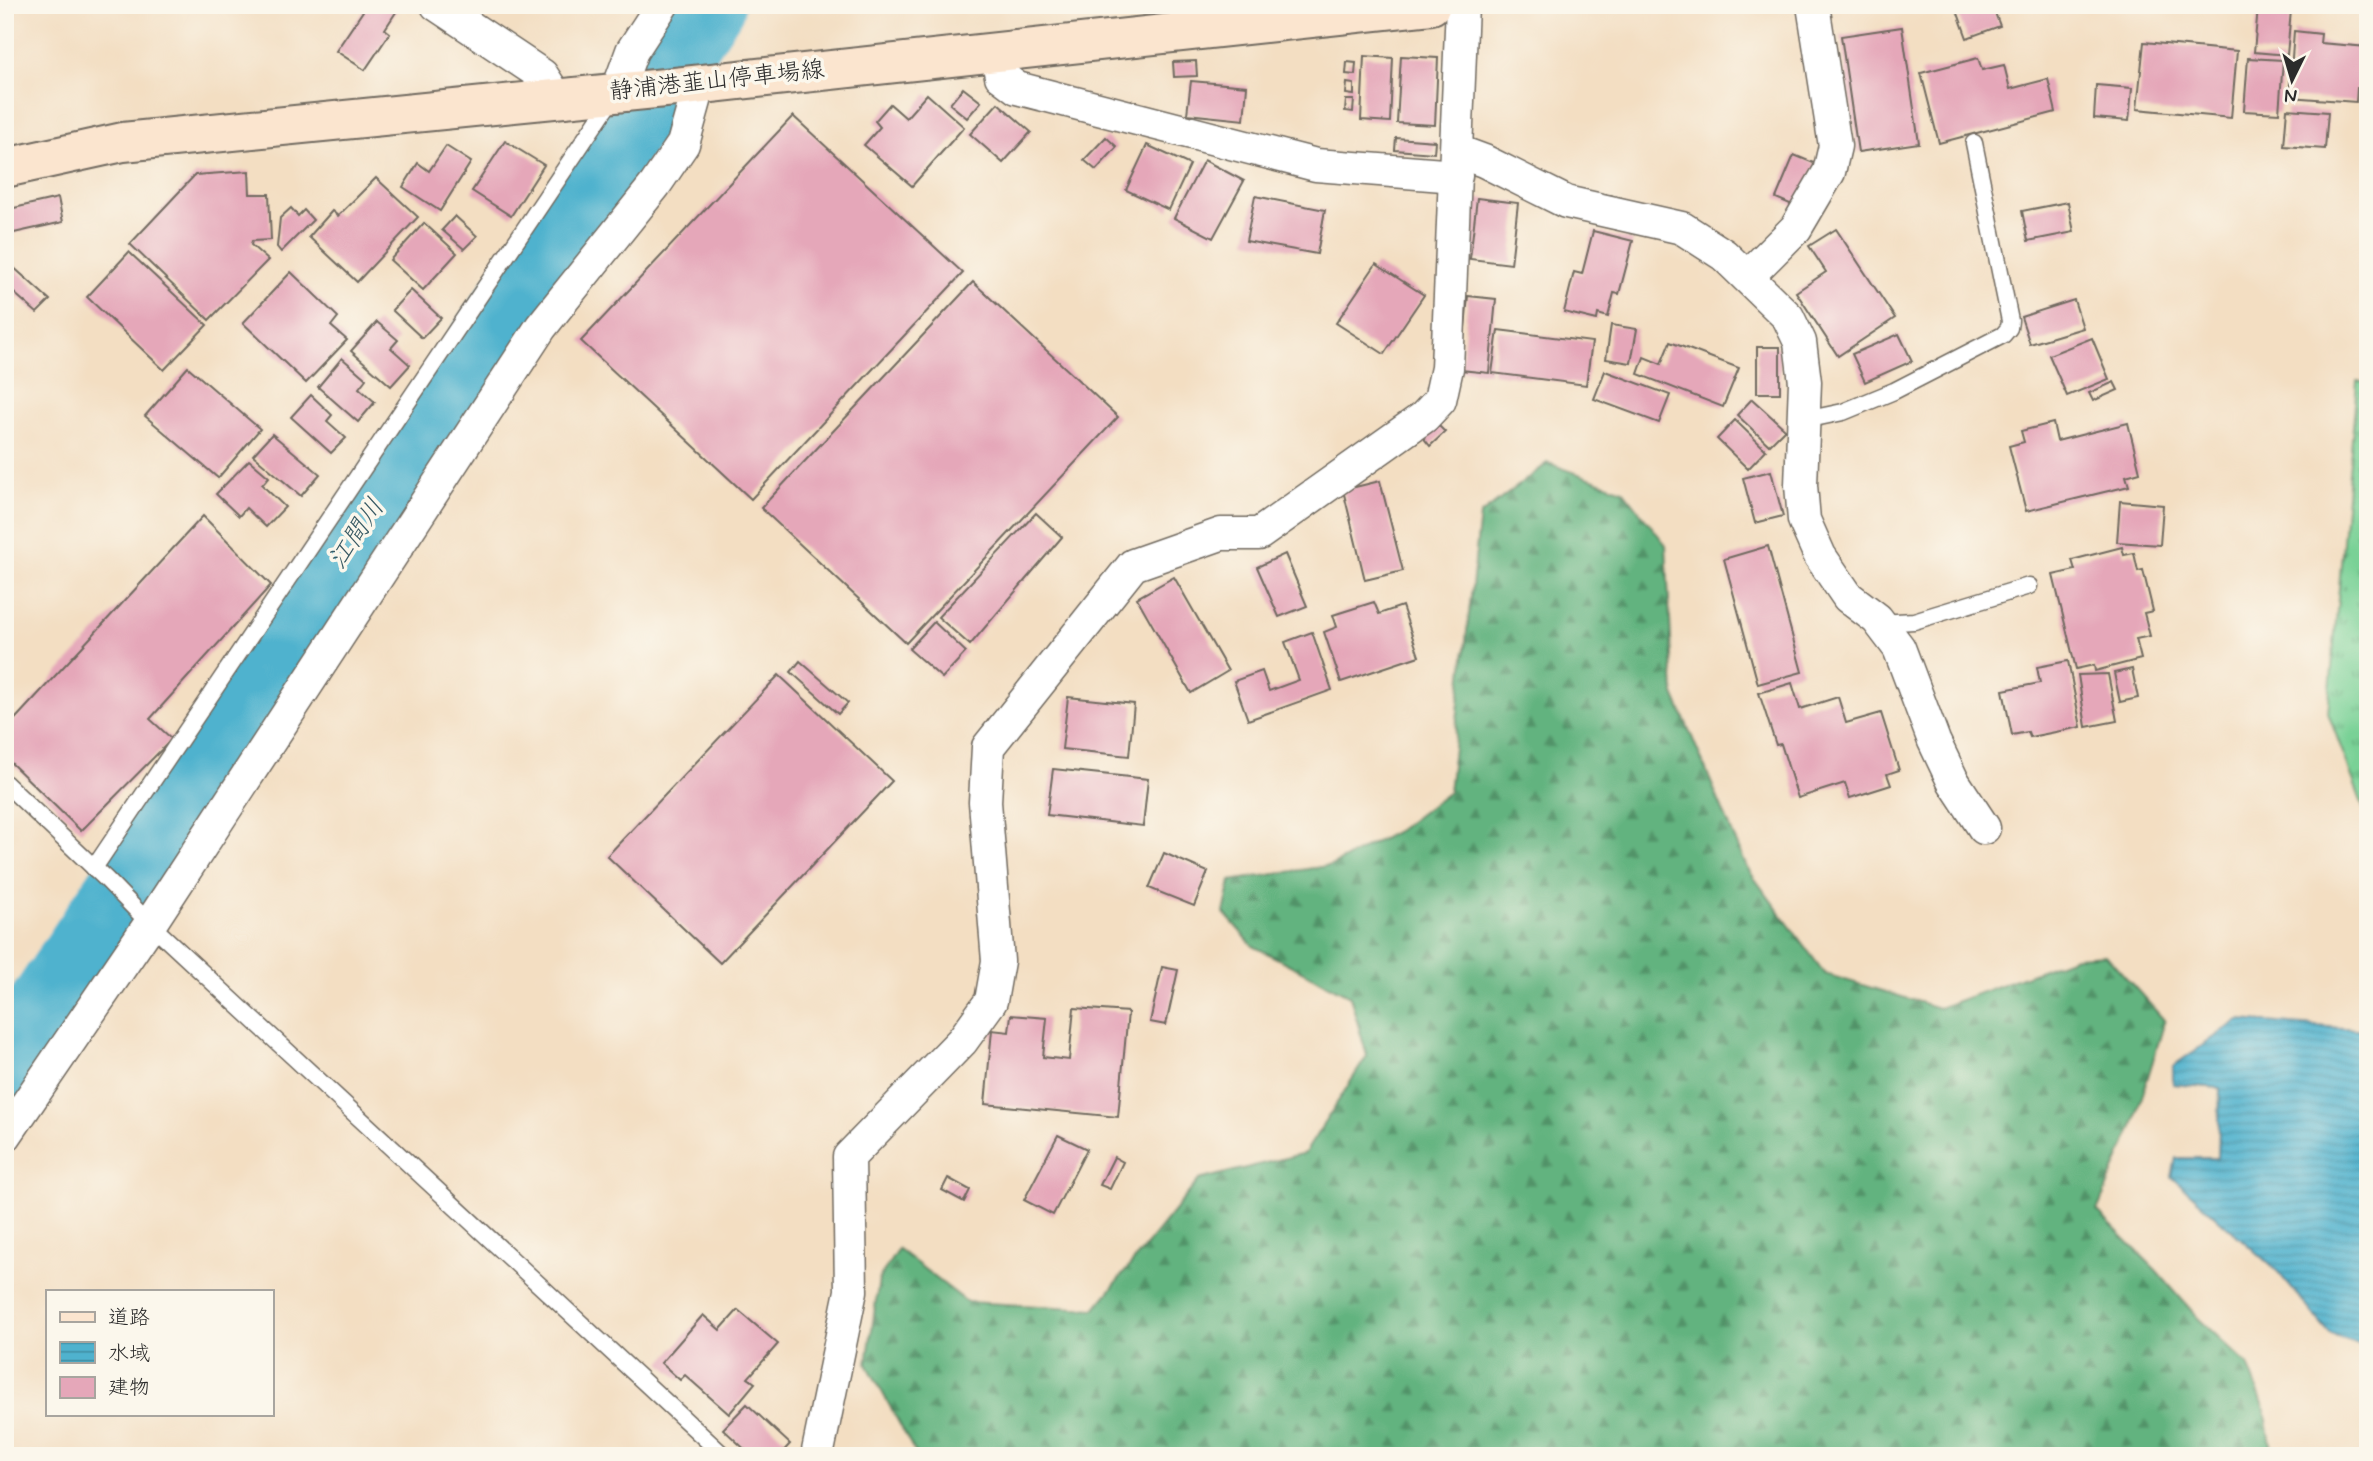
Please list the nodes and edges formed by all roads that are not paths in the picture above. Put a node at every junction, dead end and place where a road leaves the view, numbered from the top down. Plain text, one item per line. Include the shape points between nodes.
1 (437, 5) edge
2 (662, 5) edge
3 (1431, 5) edge
4 (1462, 5) edge
5 (1813, 5) edge
6 (1287, 12) edge
7 (996, 51) junction
8 (688, 85) junction
9 (617, 92) junction
10 (557, 98) junction
11 (1974, 143) dead end
12 (1456, 163) junction
13 (5, 169) edge
14 (1747, 277) junction
15 (1805, 420) junction
16 (2029, 586) dead end
17 (1880, 623) junction
18 (5, 783) edge
19 (1984, 828) dead end
20 (94, 868) junction
21 (142, 916) junction
22 (5, 1136) edge
23 (724, 1456) edge
24 (817, 1456) edge

1 - 10 street via 542,75
2 - 9 street via 632,51
3 - 6 main road, 静浦港韮山停車場線
4 - 12 street
5 - 14 street via 1835,146 1829,172 1796,228
6 - 7 main road, 静浦港韮山停車場線
7 - 8 main road, 静浦港韮山停車場線
7 - 12 street via 1001,76 1017,88 1316,165
8 - 9 main road, 静浦港韮山停車場線
8 - 21 street via 683,144 541,327
9 - 10 main road, 静浦港韮山停車場線
9 - 20 lane
10 - 13 main road, 静浦港韮山停車場線 via 122,142
11 - 15 lane via 2009,328 1894,391 1843,412
12 - 14 street via 1485,161 1566,202 1682,228 1724,255
12 - 24 street via 1447,368 1440,400 1259,534 1221,534 1133,565 988,747 985,802 998,961 992,1001 962,1041 849,1157 850,1291
14 - 15 street via 1788,317 1801,342
15 - 17 street via 1804,520 1820,556 1848,597
16 - 17 lane via 1914,621
17 - 19 street via 1899,648 1953,781
18 - 20 lane
20 - 21 lane
21 - 22 street
21 - 23 lane

